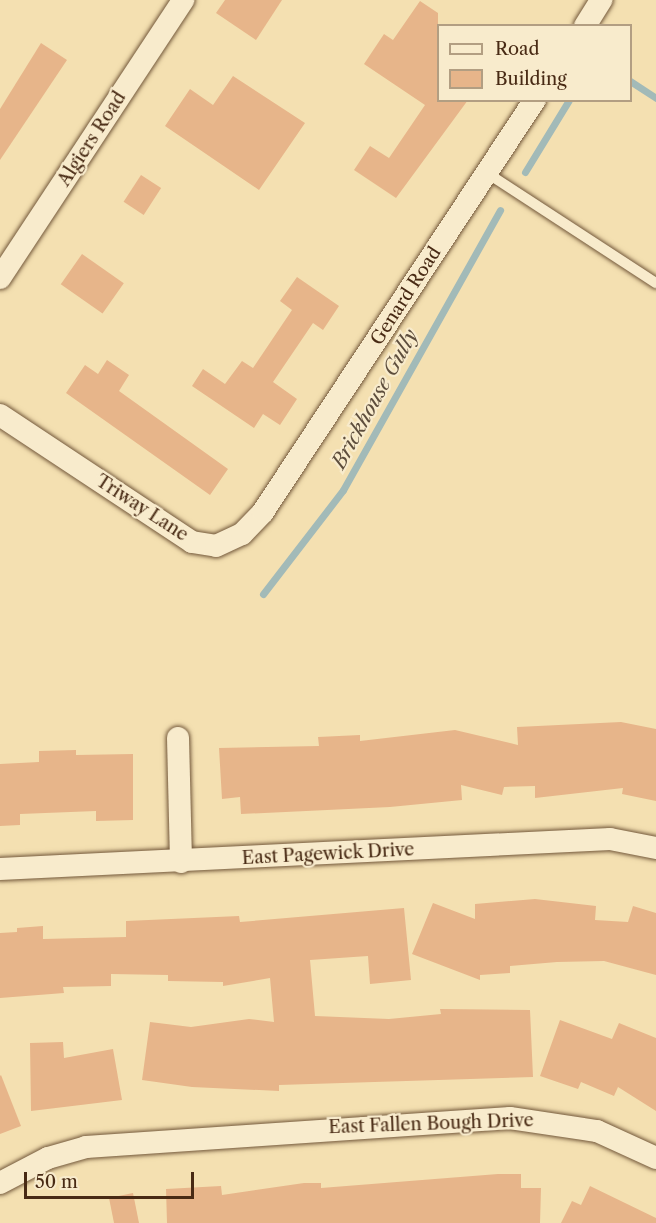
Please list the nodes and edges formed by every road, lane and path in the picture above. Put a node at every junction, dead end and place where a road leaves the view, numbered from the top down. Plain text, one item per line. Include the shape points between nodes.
1 (183, 0) edge
2 (601, 0) edge
3 (586, 24) edge
4 (534, 102) edge
5 (487, 173) junction
6 (0, 278) edge
7 (656, 283) edge
8 (0, 416) edge
9 (277, 491) joint
10 (178, 738) dead end
11 (656, 848) edge
12 (181, 862) junction
13 (0, 869) edge
14 (656, 1158) edge
15 (0, 1183) edge

1 - 6 street, Algiers Road
2 - 3 street
4 - 5 street, Genard Road
5 - 7 lane
5 - 9 street, Genard Road
8 - 9 street, Triway Lane via 192,542 216,546 242,534
10 - 12 street
11 - 12 street, East Pagewick Drive via 610,840
12 - 13 street, East Pagewick Drive
14 - 15 street, East Fallen Bough Drive via 597,1131 559,1121 510,1118 86,1147 48,1158

